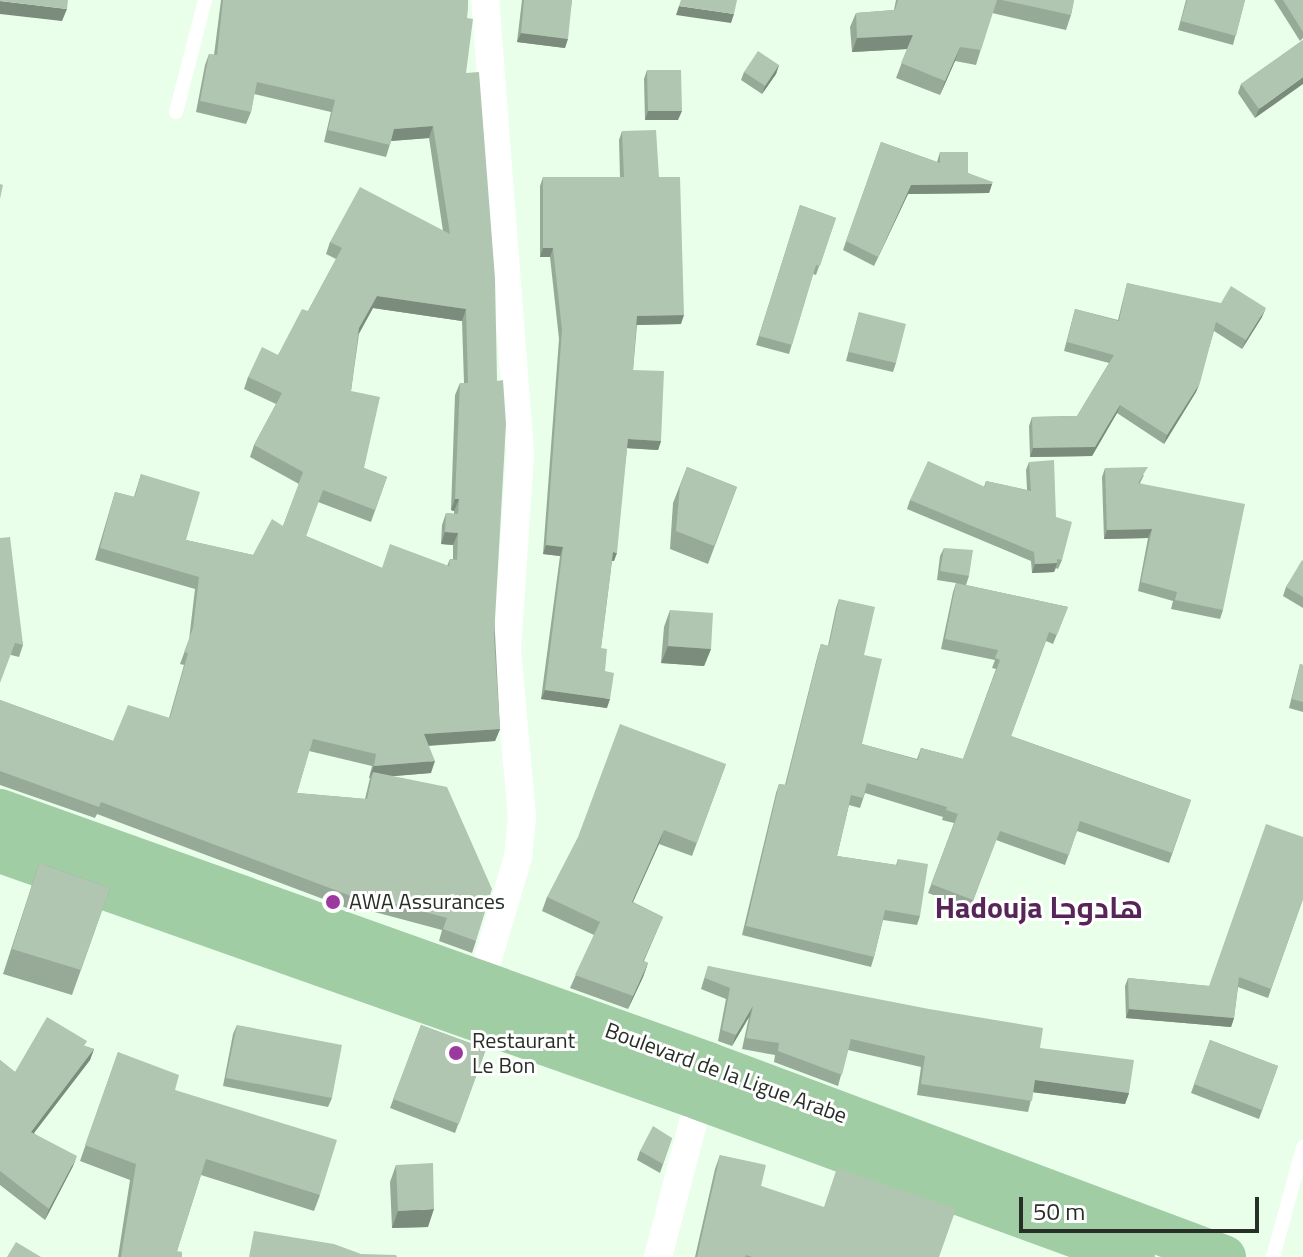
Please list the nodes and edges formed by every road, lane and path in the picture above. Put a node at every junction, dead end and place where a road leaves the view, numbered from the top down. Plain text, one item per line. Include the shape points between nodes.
1 (205, 0) edge
2 (485, 0) edge
3 (176, 112) dead end
4 (0, 811) edge
5 (0, 851) edge
6 (475, 1002) junction
7 (704, 1081) junction
8 (1303, 1147) edge
9 (658, 1257) edge
10 (1133, 1257) edge
11 (1224, 1257) edge
12 (1273, 1257) edge

1 - 3 lane
2 - 6 street via 520,452 507,650 522,817 518,857
4 - 6 main road, Boulevard de la Ligue Arabe
5 - 6 main road, Boulevard de la Ligue Arabe
6 - 7 main road, Boulevard de la Ligue Arabe
7 - 9 street
7 - 10 main road, Boulevard de la Ligue Arabe
7 - 11 main road, Boulevard de la Ligue Arabe
8 - 12 lane

